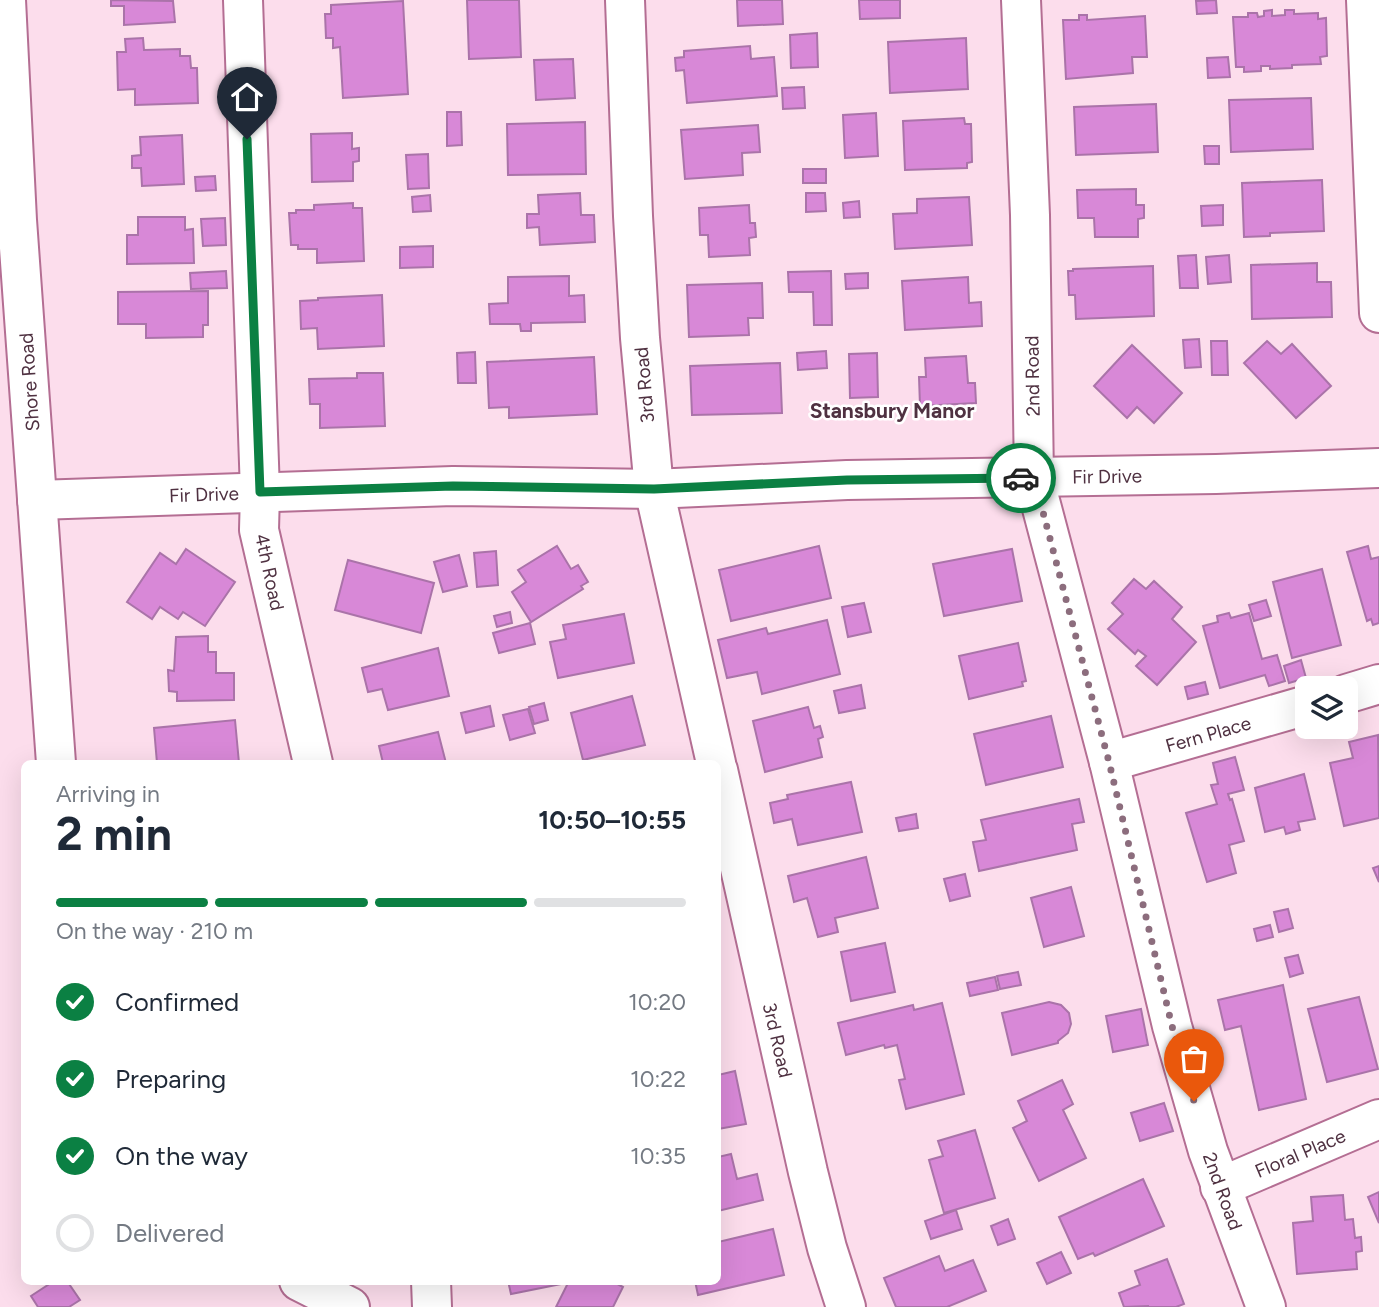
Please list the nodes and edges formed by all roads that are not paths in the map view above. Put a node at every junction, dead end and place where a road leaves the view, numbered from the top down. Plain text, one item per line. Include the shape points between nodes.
1 (6, 0) edge
2 (243, 0) edge
3 (625, 0) edge
4 (1021, 0) edge
5 (1366, 0) edge
6 (9, 217) edge
7 (1379, 313) edge
8 (1379, 468) edge
9 (1034, 478) junction
10 (654, 489) junction
11 (260, 492) junction
12 (37, 500) junction
13 (1379, 684) edge
14 (1358, 690) edge
15 (1295, 708) edge
16 (56, 760) edge
17 (312, 760) edge
18 (715, 760) edge
19 (1109, 762) junction
20 (721, 783) edge
21 (1379, 1119) edge
22 (1220, 1187) junction
23 (307, 1285) edge
24 (431, 1285) edge
25 (350, 1307) edge
26 (432, 1307) edge
27 (846, 1307) edge
28 (1266, 1307) edge

1 - 6 street, Shore Road
2 - 11 street, 4th Road
3 - 10 street, 3rd Road via 640,338
4 - 9 street, 2nd Road
5 - 7 street
6 - 12 street, Shore Road
8 - 9 street, Fir Drive
9 - 10 street, Fir Drive
9 - 19 street, 2nd Road
10 - 11 street, Fir Drive via 453,486
10 - 18 street, 3rd Road
11 - 12 street, Fir Drive
11 - 17 street, 4th Road via 259,530
12 - 16 street, Shore Road
13 - 14 street
15 - 19 street, Fern Place
19 - 22 street, 2nd Road via 1172,1026
20 - 27 street, 3rd Road via 808,1172
21 - 22 street, Floral Place
22 - 28 street, 2nd Road
23 - 25 street
24 - 26 street

